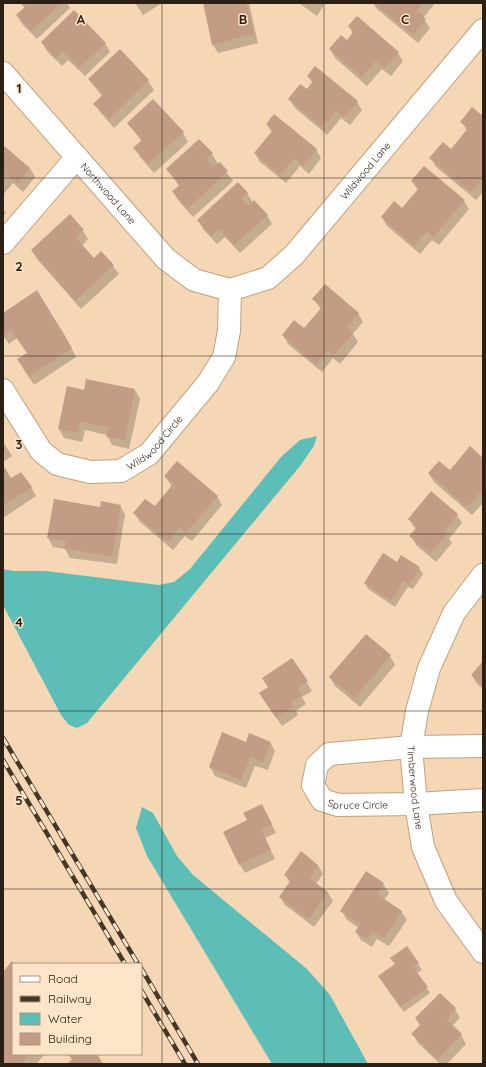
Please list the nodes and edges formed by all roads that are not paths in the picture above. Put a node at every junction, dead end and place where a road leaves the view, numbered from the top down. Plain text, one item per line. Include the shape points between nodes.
1 (483, 30) edge
2 (3, 73) edge
3 (77, 157) junction
4 (3, 243) edge
5 (230, 290) junction
6 (3, 390) edge
7 (483, 574) edge
8 (411, 746) junction
9 (483, 746) edge
10 (483, 800) edge
11 (416, 804) junction
12 (483, 952) edge

1 - 5 street, Wildwood Lane via 294,255 268,278
2 - 3 street, Northwood Lane
3 - 4 street
3 - 5 street, Northwood Lane via 166,259 194,280
5 - 6 street, Wildwood Circle via 229,331 224,357 208,383 149,454 121,471 90,472 57,464 41,451
7 - 8 street, Timberwood Lane via 454,613 429,668 417,711
8 - 9 street, Spruce Circle
8 - 11 street, Timberwood Lane
8 - 11 street, Spruce Circle via 329,754 317,765 313,785 322,800 338,806
10 - 11 street, Spruce Circle
11 - 12 street, Timberwood Lane via 423,847 446,901

